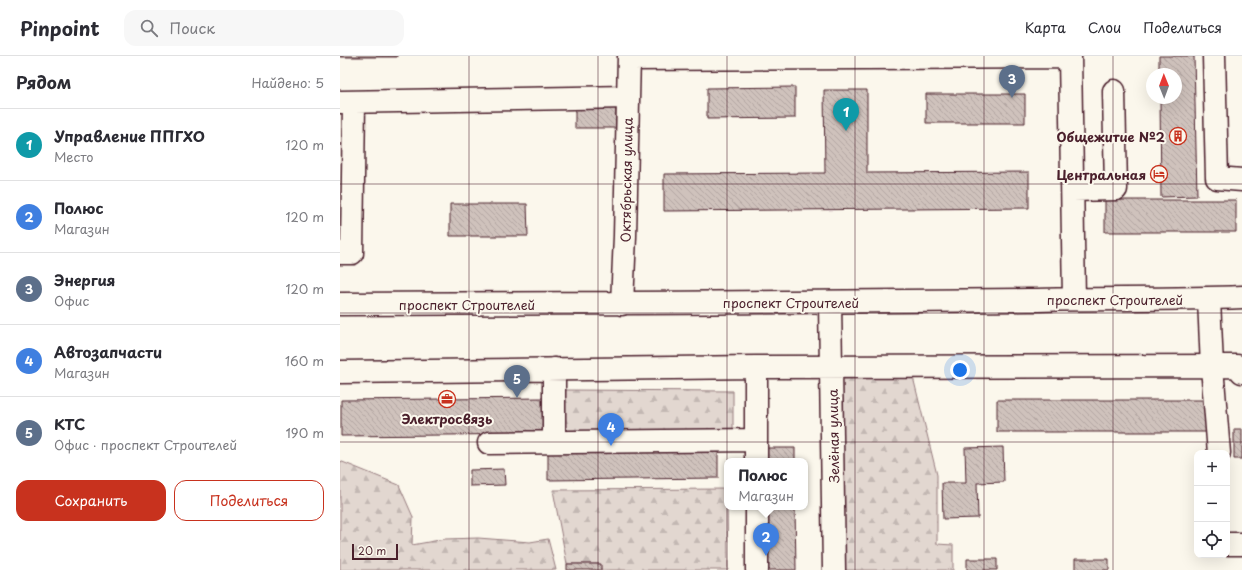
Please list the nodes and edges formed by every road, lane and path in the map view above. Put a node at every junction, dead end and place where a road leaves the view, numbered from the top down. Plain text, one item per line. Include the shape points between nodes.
1 (1070, 56) edge
2 (1214, 56) edge
3 (629, 58) edge
4 (1114, 91) dead end
5 (628, 97) junction
6 (347, 102) edge
7 (1242, 180) edge
8 (1073, 190) junction
9 (340, 253) edge
10 (1242, 297) edge
11 (1074, 299) junction
12 (1209, 299) junction
13 (830, 302) junction
14 (340, 304) edge
15 (622, 304) junction
16 (756, 367) junction
17 (832, 367) junction
18 (1212, 367) junction
19 (554, 369) junction
20 (340, 372) edge
21 (1242, 372) edge
22 (756, 440) junction
23 (554, 441) junction
24 (489, 443) dead end
25 (1219, 450) edge
26 (756, 458) edge
27 (757, 510) edge
28 (1230, 544) edge
29 (1242, 544) edge
30 (757, 570) edge
31 (834, 570) edge

1 - 3 street
1 - 8 street
2 - 7 street via 1217,178
3 - 5 street, Октябрьская улица
4 - 8 street via 1116,189
5 - 6 street
5 - 15 street, Октябрьская улица
6 - 9 street via 352,253
8 - 11 street
10 - 12 street, проспект Строителей
11 - 12 street, проспект Строителей
11 - 13 street, проспект Строителей
12 - 18 street
13 - 15 street, проспект Строителей
13 - 17 street, Зелёная улица
14 - 15 street, проспект Строителей
16 - 17 street
16 - 19 street
16 - 22 street
17 - 18 street
17 - 31 street, Зелёная улица
18 - 21 street via 1237,366
18 - 25 street
19 - 20 street
19 - 23 street
22 - 23 street
22 - 26 street
23 - 24 street
27 - 30 street
28 - 29 street

